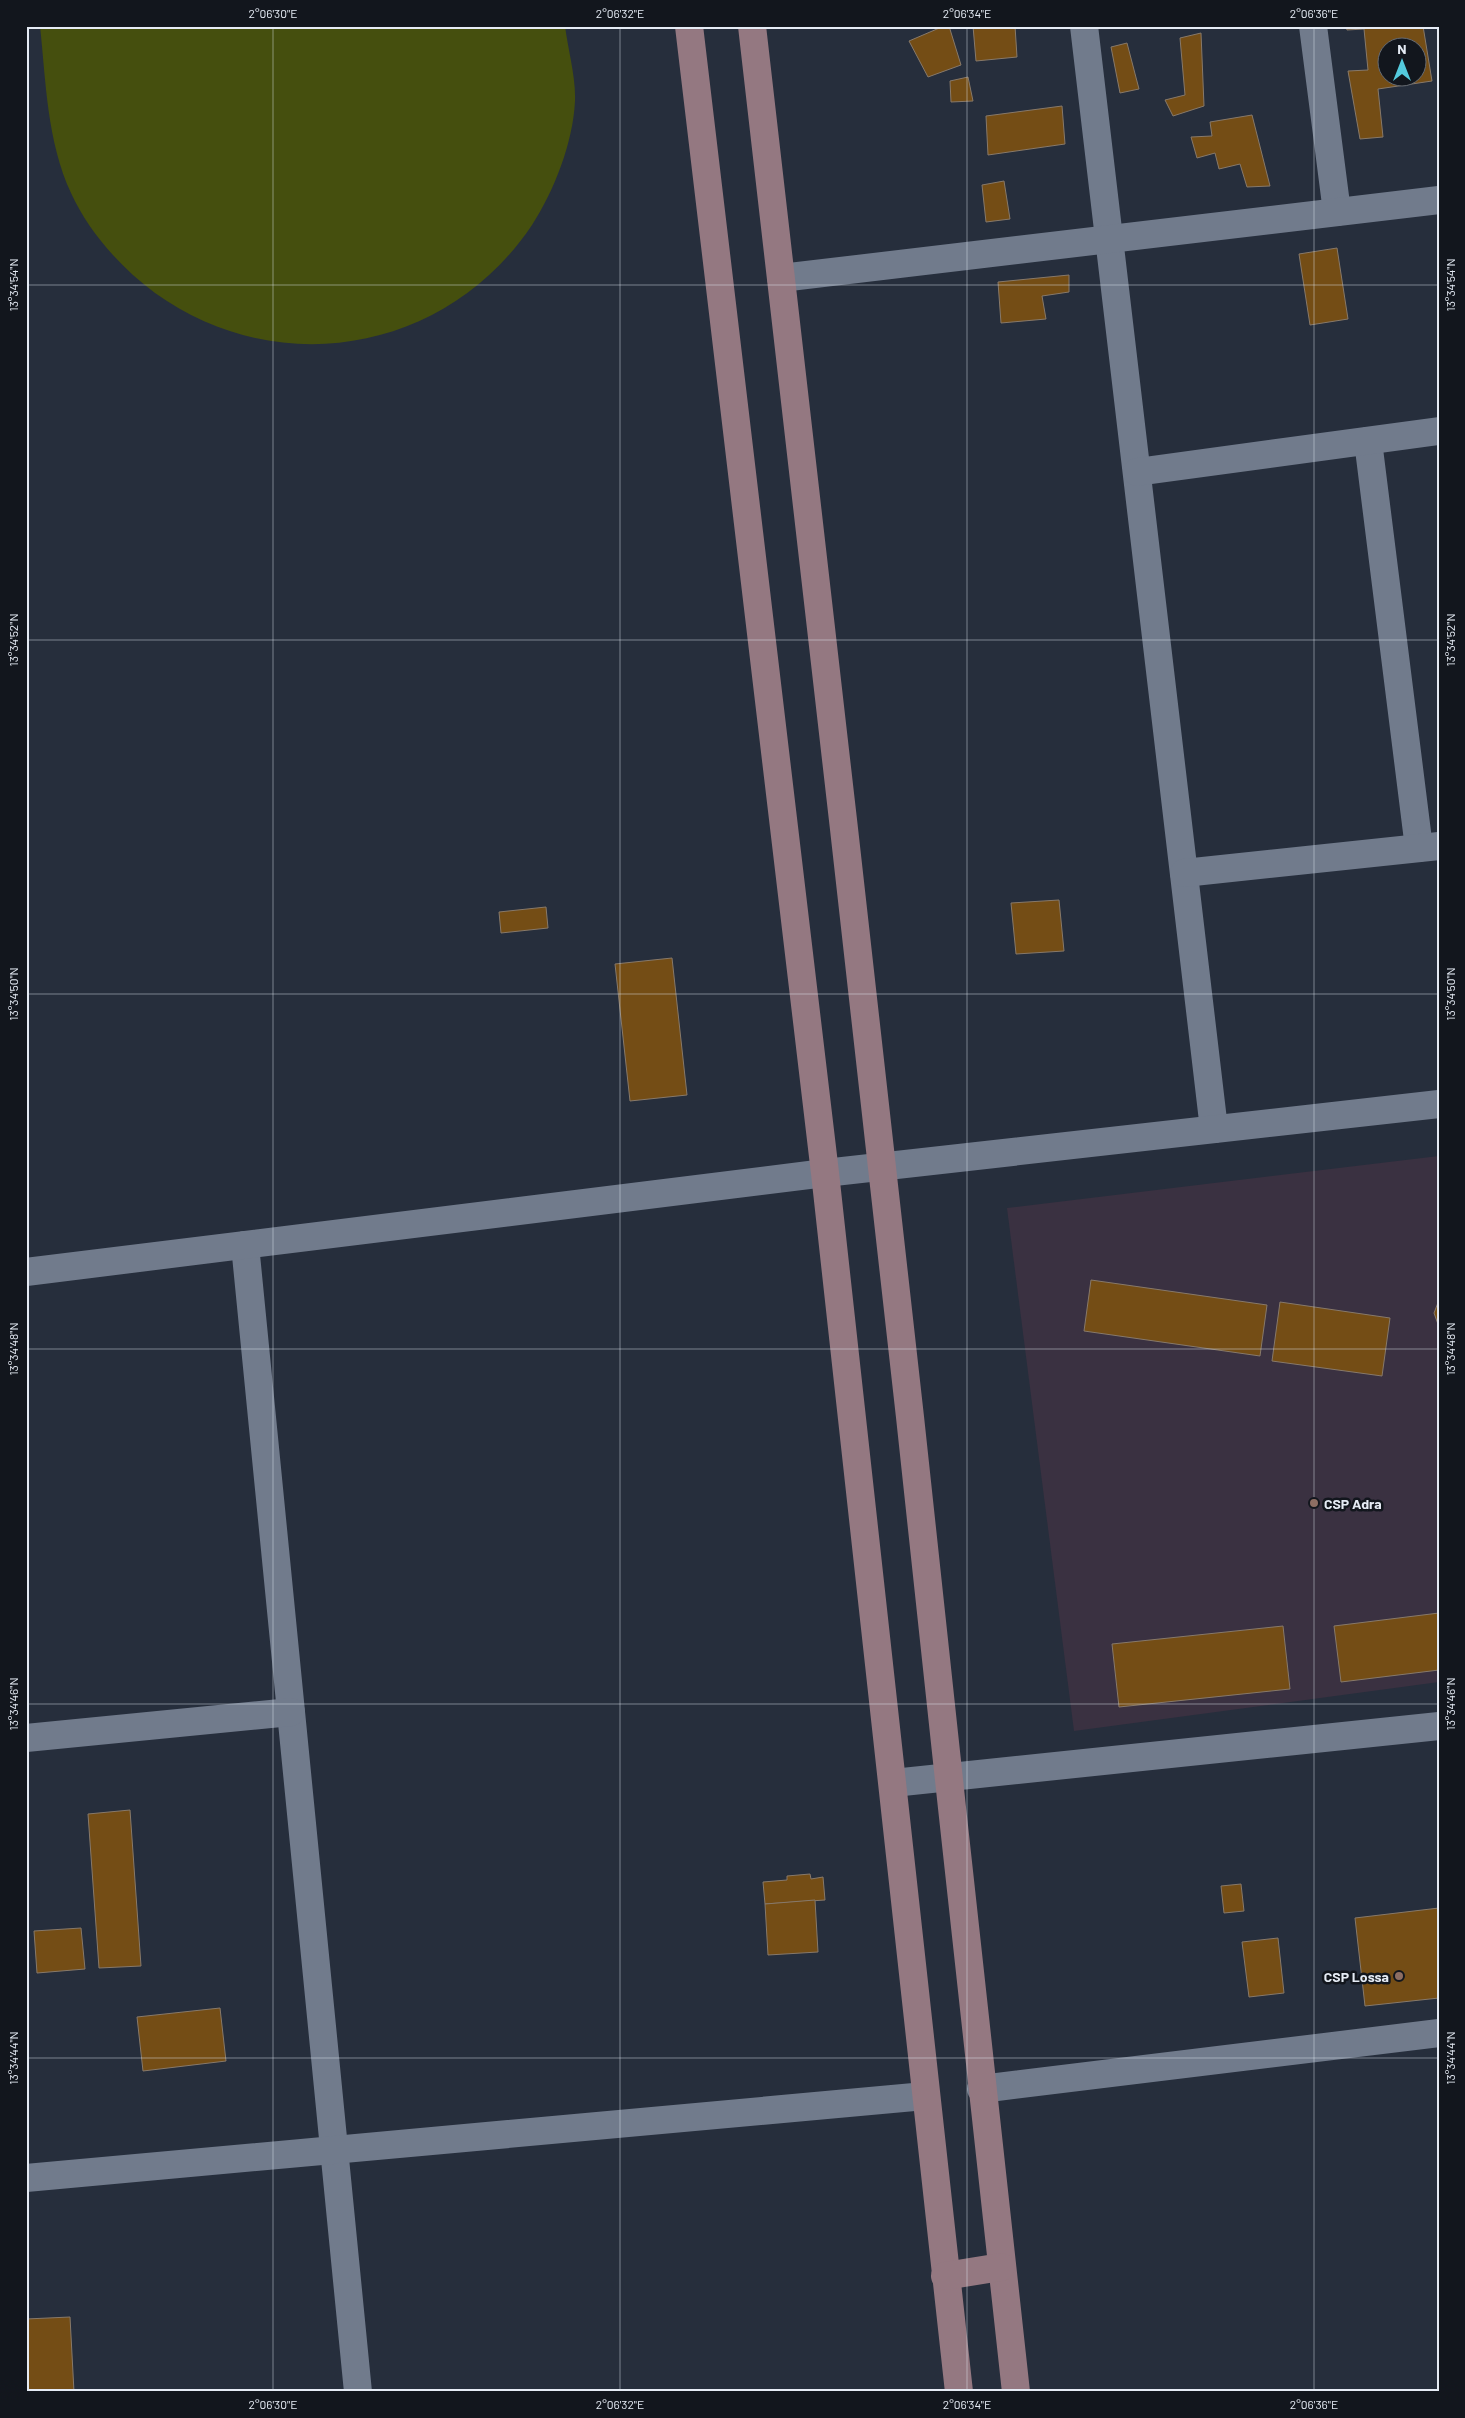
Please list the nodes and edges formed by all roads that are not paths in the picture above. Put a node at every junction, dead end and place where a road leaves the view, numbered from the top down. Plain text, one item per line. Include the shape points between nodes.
1 (689, 26) edge
2 (752, 26) edge
3 (1084, 26) edge
4 (1313, 26) edge
5 (1439, 200) edge
6 (1337, 212) junction
7 (1109, 239) junction
8 (781, 278) junction
9 (1439, 431) edge
10 (1368, 440) junction
11 (1137, 472) junction
12 (1429, 847) edge
13 (1184, 873) junction
14 (1439, 1104) edge
15 (1214, 1129) junction
16 (883, 1167) junction
17 (825, 1173) junction
18 (245, 1245) junction
19 (26, 1272) edge
20 (291, 1712) junction
21 (1439, 1726) edge
22 (26, 1738) edge
23 (950, 1775) junction
24 (893, 1783) junction
25 (1439, 2033) edge
26 (981, 2089) junction
27 (925, 2096) junction
28 (334, 2149) junction
29 (26, 2178) edge
30 (1001, 2267) junction
31 (945, 2276) junction
32 (358, 2392) edge
33 (958, 2392) edge
34 (1016, 2392) edge

1 - 17 main road
2 - 8 main road
3 - 7 street
4 - 6 street
5 - 6 street
6 - 7 street
7 - 8 street
7 - 11 street
8 - 16 main road
9 - 10 street
10 - 11 street
10 - 12 street
11 - 13 street
12 - 13 street
13 - 15 street
14 - 15 street
15 - 16 street
16 - 17 street
16 - 23 main road
17 - 18 street
17 - 24 main road
18 - 19 street
18 - 20 street
20 - 22 street
20 - 28 street
21 - 23 street
23 - 24 street
23 - 26 main road
24 - 27 main road
25 - 26 street
26 - 30 main road
27 - 28 street
27 - 31 main road
28 - 29 street
28 - 32 street
30 - 31 main road
30 - 34 main road
31 - 33 main road

